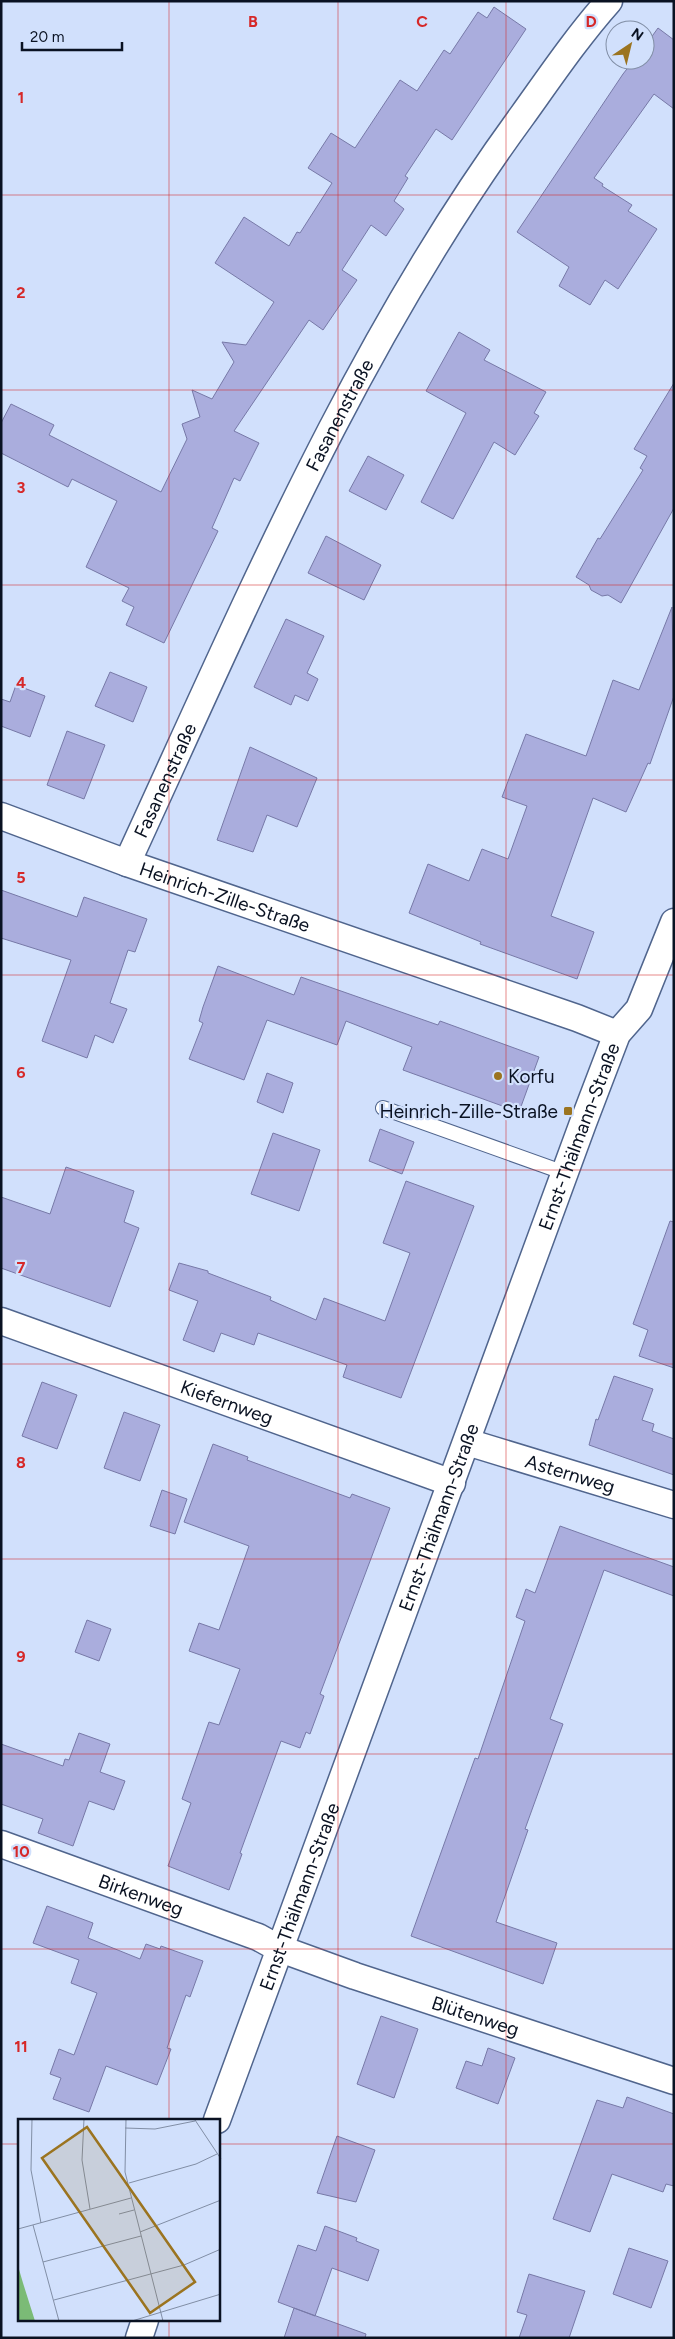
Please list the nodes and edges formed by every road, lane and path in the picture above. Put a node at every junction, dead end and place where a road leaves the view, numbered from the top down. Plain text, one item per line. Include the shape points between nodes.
1 (609, 1) edge
2 (1, 816) edge
3 (127, 863) junction
4 (674, 922) edge
5 (617, 1034) junction
6 (383, 1108) dead end
7 (565, 1172) junction
8 (1, 1321) edge
9 (467, 1442) junction
10 (452, 1483) junction
11 (674, 1505) edge
12 (1, 1844) edge
13 (278, 1948) junction
14 (674, 2081) edge
15 (216, 2119) edge
16 (144, 2322) edge
17 (139, 2338) edge

1 - 3 street, Fasanenstraße via 485,166 397,308 296,498
2 - 3 street, Heinrich-Zille-Straße
3 - 5 street, Heinrich-Zille-Straße
4 - 5 street, Ernst-Thälmann-Straße via 639,1009
5 - 7 street, Ernst-Thälmann-Straße
6 - 7 lane
7 - 9 street, Ernst-Thälmann-Straße
8 - 10 street, Kiefernweg
9 - 10 street, Ernst-Thälmann-Straße
9 - 11 street, Asternweg
10 - 13 street, Ernst-Thälmann-Straße
12 - 13 street, Birkenweg via 258,1937
13 - 14 street, Blütenweg
13 - 15 street, Ernst-Thälmann-Straße
16 - 17 street

